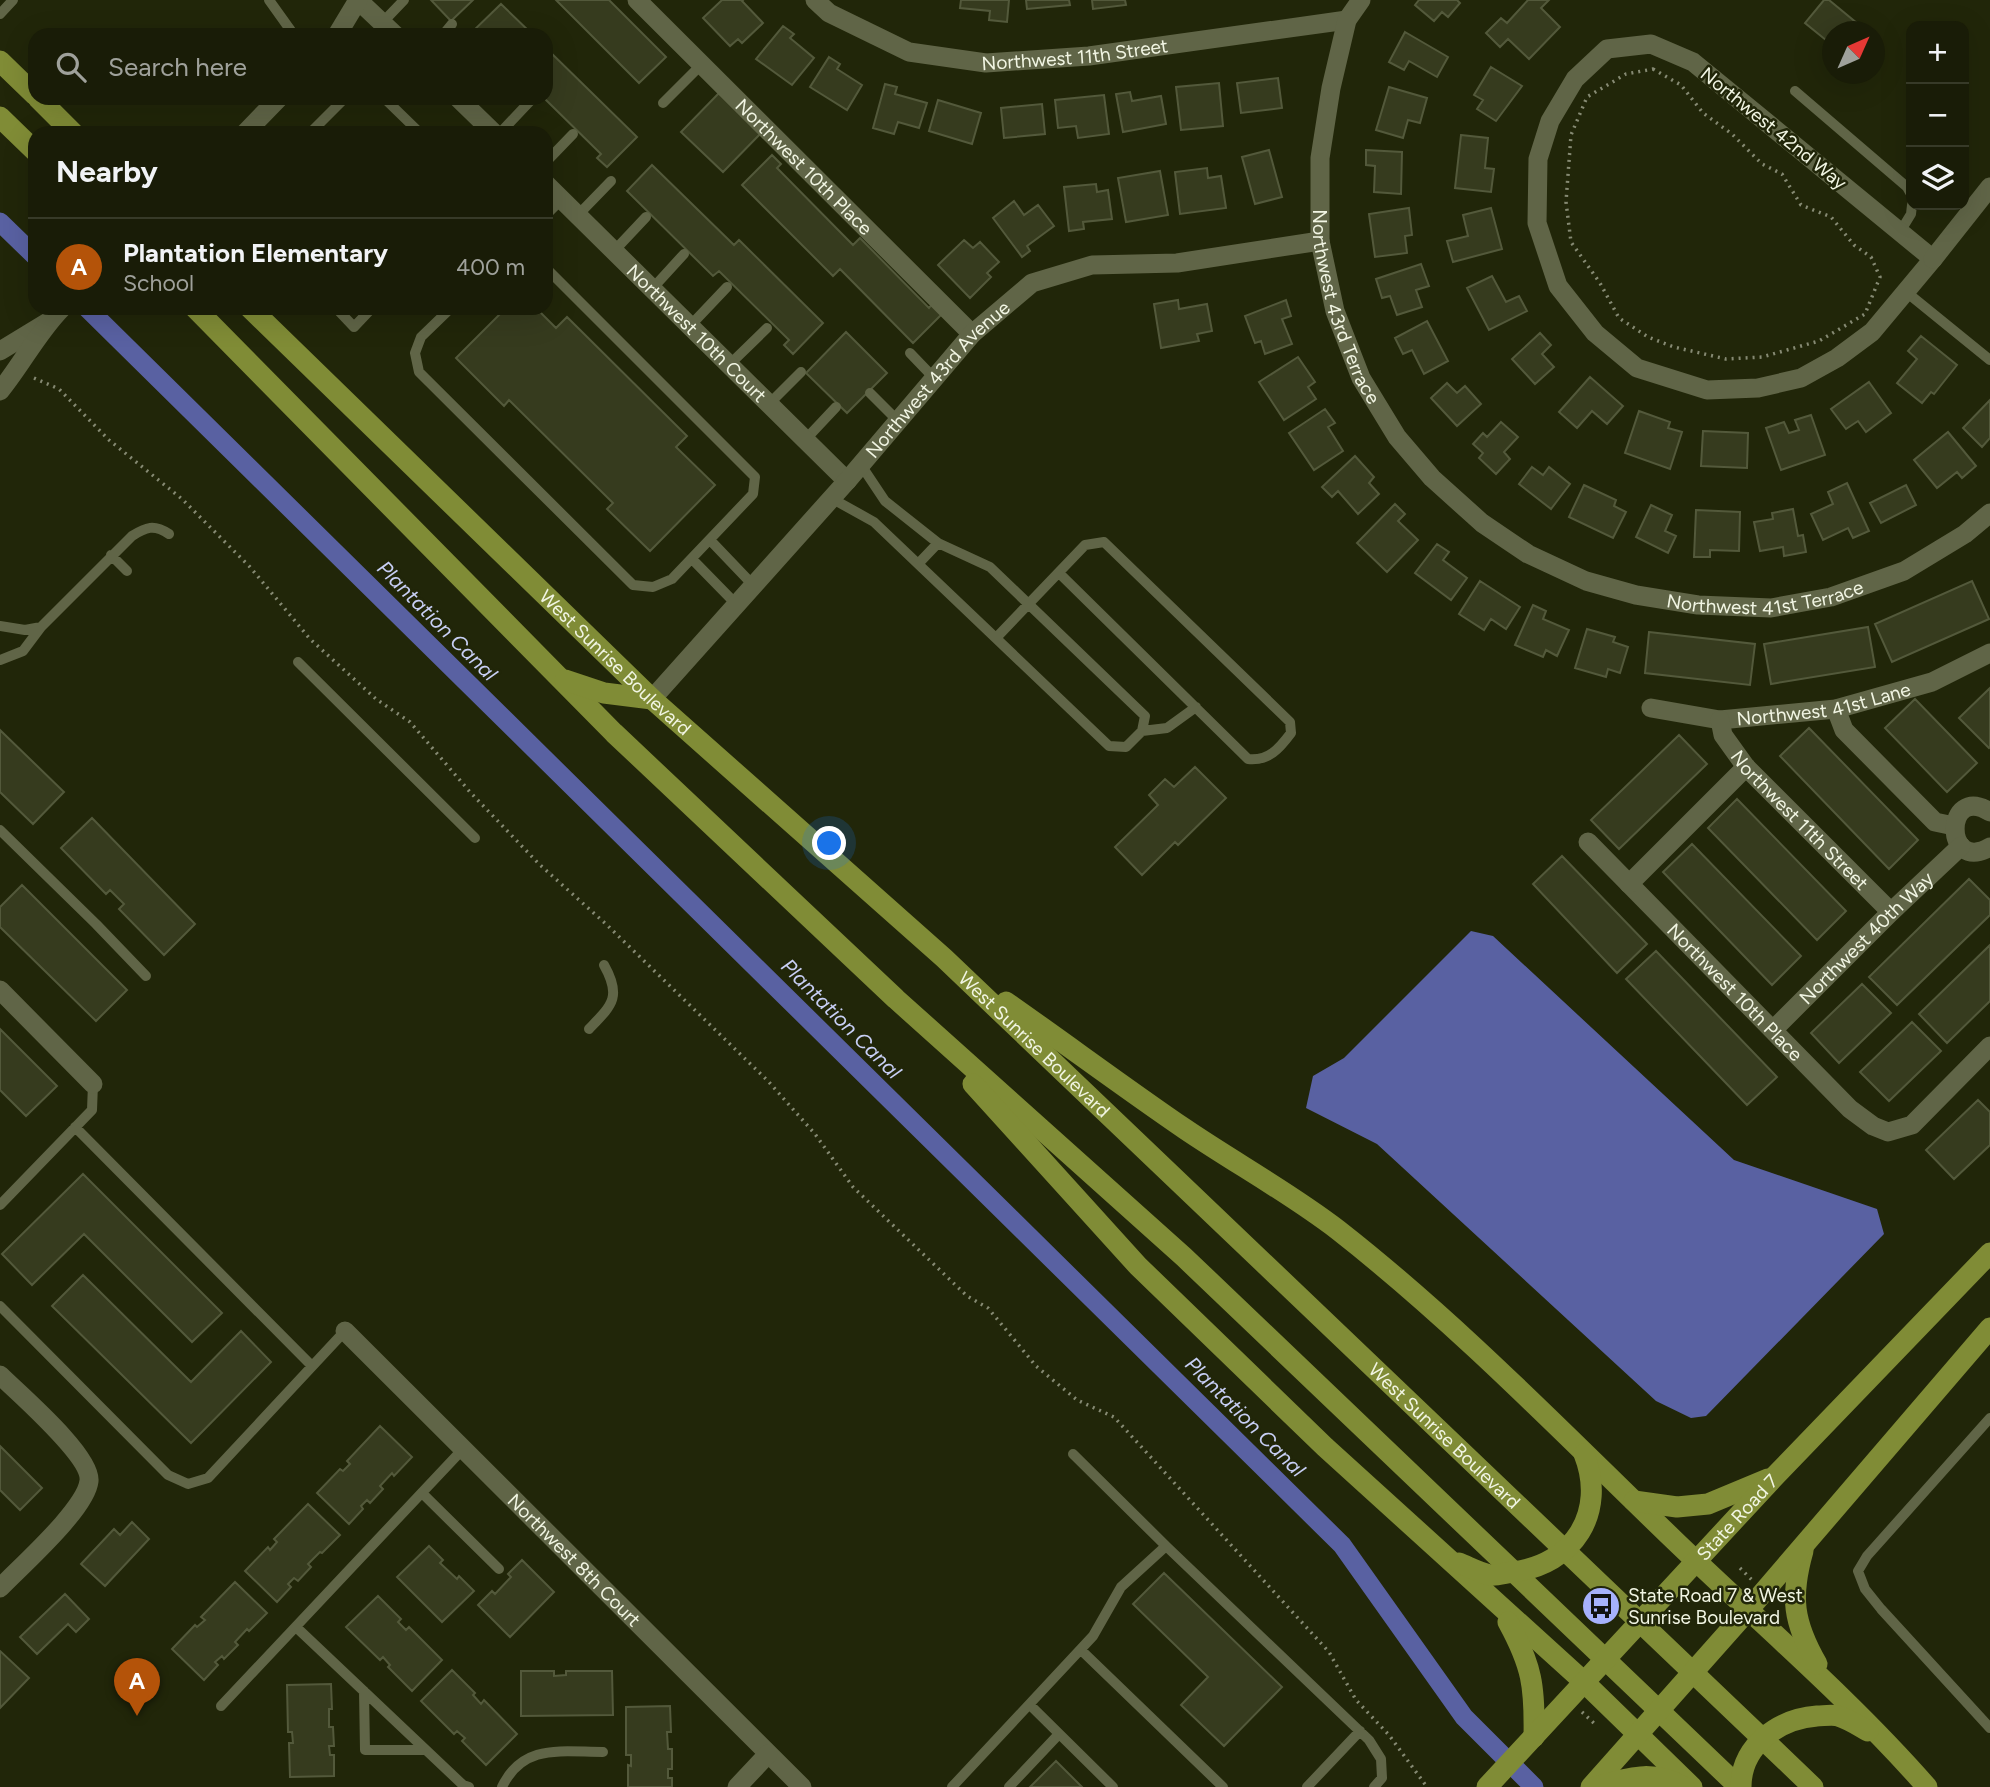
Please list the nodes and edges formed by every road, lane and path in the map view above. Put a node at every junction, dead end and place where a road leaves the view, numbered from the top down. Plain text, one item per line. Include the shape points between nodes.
1 (13, 0) edge
2 (269, 0) edge
3 (358, 0) edge
4 (404, 0) edge
5 (637, 0) edge
6 (815, 0) edge
7 (1361, 0) edge
8 (0, 14) edge
9 (1347, 20) junction
10 (452, 24) dead end
11 (289, 28) edge
12 (341, 28) edge
13 (387, 28) edge
14 (389, 28) edge
15 (449, 28) edge
16 (0, 61) edge
17 (701, 65) junction
18 (28, 89) edge
19 (1795, 91) dead end
20 (663, 103) dead end
21 (44, 105) edge
22 (272, 105) edge
23 (338, 105) edge
24 (391, 105) edge
25 (465, 105) edge
26 (526, 105) edge
27 (0, 117) edge
28 (66, 126) edge
29 (252, 126) edge
30 (317, 126) edge
31 (413, 126) edge
32 (487, 126) edge
33 (507, 126) edge
34 (573, 134) dead end
35 (28, 144) edge
36 (553, 155) edge
37 (611, 181) dead end
38 (1906, 186) edge
39 (1990, 187) edge
40 (553, 191) edge
41 (562, 199) junction
42 (553, 208) edge
43 (1911, 210) edge
44 (578, 215) junction
45 (646, 217) dead end
46 (1900, 232) junction
47 (1320, 241) junction
48 (614, 251) junction
49 (684, 254) dead end
50 (1871, 257) joint
51 (1933, 259) junction
52 (553, 275) edge
53 (727, 288) dead end
54 (652, 289) junction
55 (1905, 291) junction
56 (54, 315) edge
57 (55, 315) edge
58 (202, 315) edge
59 (257, 315) edge
60 (342, 315) edge
61 (365, 315) edge
62 (444, 315) edge
63 (690, 326) junction
64 (767, 328) dead end
65 (972, 334) junction
66 (0, 351) edge
67 (910, 352) dead end
68 (1990, 360) edge
69 (729, 365) junction
70 (20, 366) junction
71 (801, 372) dead end
72 (934, 378) junction
73 (0, 391) edge
74 (870, 393) dead end
75 (769, 404) junction
76 (836, 407) dead end
77 (898, 421) junction
78 (805, 440) junction
79 (861, 465) junction
80 (847, 481) junction
81 (831, 498) junction
82 (1990, 513) edge
83 (169, 534) dead end
84 (710, 540) junction
85 (938, 543) junction
86 (1528, 554) joint
87 (111, 555) junction
88 (692, 559) junction
89 (918, 565) junction
90 (127, 571) dead end
91 (1059, 573) junction
92 (753, 585) junction
93 (736, 604) junction
94 (1028, 604) junction
95 (0, 626) edge
96 (41, 627) junction
97 (996, 638) junction
98 (1990, 653) edge
99 (0, 660) edge
100 (298, 662) dead end
101 (559, 678) junction
102 (652, 699) junction
103 (1196, 707) junction
104 (1651, 708) dead end
105 (1836, 709) junction
106 (1720, 720) junction
107 (1142, 731) junction
108 (1746, 767) junction
109 (1989, 806) edge
110 (1954, 826) junction
111 (0, 830) edge
112 (475, 838) dead end
113 (1588, 842) dead end
114 (1980, 851) edge
115 (1629, 884) junction
116 (1891, 912) junction
117 (944, 958) junction
118 (604, 965) dead end
119 (146, 976) dead end
120 (0, 990) edge
121 (896, 999) junction
122 (589, 1029) dead end
123 (1773, 1030) junction
124 (1990, 1046) edge
125 (93, 1084) joint
126 (75, 1127) junction
127 (0, 1205) edge
128 (1990, 1253) edge
129 (0, 1306) edge
130 (1990, 1328) edge
131 (345, 1331) joint
132 (312, 1366) junction
133 (0, 1375) edge
134 (1990, 1418) edge
135 (463, 1449) junction
136 (1583, 1451) junction
137 (1073, 1454) dead end
138 (1776, 1475) junction
139 (422, 1493) junction
140 (1634, 1501) junction
141 (1805, 1542) junction
142 (1166, 1546) junction
143 (1447, 1558) junction
144 (1697, 1561) junction
145 (1740, 1568) dead end
146 (499, 1569) dead end
147 (1753, 1581) dead end
148 (0, 1588) edge
149 (1501, 1607) junction
150 (1749, 1609) junction
151 (296, 1627) junction
152 (1081, 1650) junction
153 (1583, 1681) junction
154 (1826, 1681) junction
155 (364, 1691) junction
156 (1030, 1705) junction
157 (221, 1706) dead end
158 (1581, 1710) dead end
159 (1597, 1726) dead end
160 (1990, 1728) edge
161 (1360, 1731) junction
162 (1059, 1734) junction
163 (1639, 1734) junction
164 (1534, 1737) junction
165 (1885, 1740) junction
166 (426, 1750) junction
167 (603, 1752) dead end
168 (768, 1754) junction
169 (469, 1787) edge
170 (502, 1787) edge
171 (737, 1787) edge
172 (802, 1787) edge
173 (952, 1787) edge
174 (1009, 1787) edge
175 (1113, 1787) edge
176 (1223, 1787) edge
177 (1307, 1787) edge
178 (1374, 1787) edge
179 (1427, 1787) edge
180 (1487, 1787) edge
181 (1593, 1787) edge
182 (1684, 1787) edge
183 (1692, 1787) edge
184 (1740, 1787) edge
185 (1813, 1787) edge
186 (1927, 1787) edge

1 - 8 lane
2 - 11 lane
3 - 12 street
3 - 13 street
4 - 14 lane
5 - 17 street, Northwest 10th Place
6 - 9 street, Northwest 11th Street via 829,13 909,51 985,63 1089,57
7 - 9 street, Northwest 43rd Terrace
9 - 47 street, Northwest 43rd Terrace via 1320,158
10 - 15 lane
16 - 18 main road
17 - 20 lane
17 - 65 street, Northwest 10th Place
19 - 38 lane
21 - 28 main road
22 - 29 street
23 - 30 lane
24 - 31 lane
25 - 32 street
26 - 33 lane
27 - 35 main road
34 - 36 lane
37 - 44 lane
39 - 51 street, Northwest 42nd Way
40 - 41 street, Northwest 10th Court
41 - 42 lane
41 - 44 street, Northwest 10th Court
43 - 46 lane
44 - 48 street, Northwest 10th Court
45 - 48 lane
46 - 51 street, Northwest 42nd Way
46 - 55 street, Northwest 42nd Way via 1693,62 1651,44 1607,49 1576,79 1550,121 1538,159 1537,223 1558,286 1595,333 1637,368 1707,390 1758,388 1801,378 1872,332
47 - 65 street, Northwest 43rd Avenue via 1177,263 1092,265 1032,283
47 - 86 street, Northwest 43rd Terrace via 1335,311 1361,378 1397,437 1432,478 1472,514
48 - 54 street, Northwest 10th Court
49 - 54 lane
50 - 50 path via 1880,277 1865,314 1819,341 1762,357 1726,359 1648,337 1619,318 1572,242 1566,202 1567,160 1570,135 1587,97 1626,74 1653,68 1681,85 1703,113 1762,164 1782,174 1801,205 1831,217 1854,245
51 - 55 street, Northwest 42nd Way
52 - 84 lane via 755,477 753,494
53 - 63 lane
54 - 63 street, Northwest 10th Court
55 - 68 lane
56 - 66 street
57 - 70 street
58 - 101 main road
59 - 102 main road, West Sunrise Boulevard
60 - 61 lane via 354,327
62 - 88 lane via 421,338 415,353 419,372 633,585 653,587 672,579
63 - 69 street, Northwest 10th Court
64 - 69 lane
65 - 72 street, Northwest 43rd Avenue
67 - 72 lane
69 - 75 street, Northwest 10th Court
70 - 73 street
70 - 179 path via 59,389 109,440 182,499 250,567 310,639 376,699 410,722 539,864 768,1082 853,1187 967,1296 988,1308 1036,1366 1077,1400 1114,1418 1329,1652 1356,1700
71 - 75 lane
72 - 77 street, Northwest 43rd Avenue
74 - 77 lane
75 - 78 street, Northwest 10th Court
76 - 78 lane
77 - 79 street, Northwest 43rd Avenue
78 - 80 street, Northwest 10th Court
79 - 80 street, Northwest 43rd Avenue
79 - 85 lane via 885,500
80 - 81 street, Northwest 43rd Avenue
81 - 89 lane via 874,522
81 - 92 street, Northwest 43rd Avenue
82 - 86 street, Northwest 41st Terrace via 1965,534 1904,570 1830,597 1771,608 1698,606 1636,595 1586,581
83 - 87 lane via 159,527 145,527
84 - 88 lane
84 - 92 lane
85 - 89 lane
85 - 94 lane via 990,567
87 - 90 lane
87 - 96 lane
88 - 93 lane
89 - 97 lane
91 - 94 lane
91 - 103 lane
91 - 103 lane via 1085,545 1104,542 1290,722 1291,733 1276,752 1259,760 1248,759
92 - 93 street, Northwest 43rd Avenue
93 - 102 street, Northwest 43rd Avenue
94 - 97 lane
94 - 107 lane via 1145,716
95 - 96 lane
96 - 99 lane via 23,650
97 - 107 lane via 1109,746 1126,747
98 - 105 street, Northwest 41st Lane via 1932,682
100 - 112 lane
101 - 102 main road via 604,693
101 - 121 main road
102 - 117 main road, West Sunrise Boulevard
103 - 107 lane via 1167,728
104 - 106 street, Northwest 41st Lane
105 - 106 street, Northwest 41st Lane
105 - 110 street via 1844,730 1934,822
106 - 108 street, Northwest 11th Street via 1723,735
108 - 115 street
108 - 116 street, Northwest 11th Street
109 - 110 street via 1966,808
110 - 114 street via 1954,833
111 - 119 lane
113 - 115 street, Northwest 10th Place
114 - 116 street, Northwest 40th Way
115 - 123 street, Northwest 10th Place
116 - 123 street, Northwest 40th Way
117 - 136 main road via 1184,1128 1334,1227 1480,1352
117 - 185 main road, West Sunrise Boulevard
118 - 122 lane via 615,994 610,1008
120 - 125 street
121 - 143 main road via 1138,1266
121 - 184 main road via 1184,1256
123 - 124 street, Northwest 10th Place via 1850,1109 1888,1132 1912,1125
125 - 126 lane via 92,1110
126 - 127 lane
126 - 132 lane
128 - 138 main road, State Road 7
129 - 132 lane via 168,1475 188,1484 208,1478
130 - 141 main road
131 - 132 lane
131 - 135 street, Northwest 8th Court
133 - 148 street via 73,1447 90,1480 70,1516
134 - 160 lane via 1858,1571 1881,1609
135 - 139 lane
135 - 168 street, Northwest 8th Court
136 - 140 main road
136 - 143 main road via 1591,1472 1592,1504 1584,1527 1556,1558 1528,1571 1491,1575
137 - 142 lane
138 - 140 main road via 1708,1504 1677,1507
138 - 144 main road, State Road 7
139 - 146 lane
139 - 151 lane
140 - 144 main road
141 - 150 main road
141 - 154 main road via 1795,1580 1796,1615
142 - 152 lane via 1121,1587
142 - 161 lane
143 - 149 main road
144 - 150 main road
144 - 153 main road, State Road 7
145 - 147 path
149 - 153 main road
149 - 164 main road via 1526,1654 1534,1683
150 - 154 main road
150 - 163 main road
151 - 155 lane
151 - 157 lane
152 - 156 lane
152 - 176 lane
153 - 163 main road
153 - 164 main road, State Road 7
154 - 165 main road
155 - 166 lane
155 - 166 lane via 365,1749
156 - 162 lane
156 - 173 lane
158 - 159 path
161 - 177 lane
161 - 178 lane via 1381,1759 1382,1778
162 - 174 lane
162 - 175 lane
163 - 181 main road
163 - 183 main road
164 - 180 main road, State Road 7
165 - 184 main road via 1837,1715 1808,1717 1776,1727 1752,1749
165 - 186 main road
166 - 169 lane
167 - 170 lane via 539,1752 520,1762
168 - 171 street
168 - 172 street, Northwest 8th Court
181 - 182 main road via 1639,1775 1668,1779

